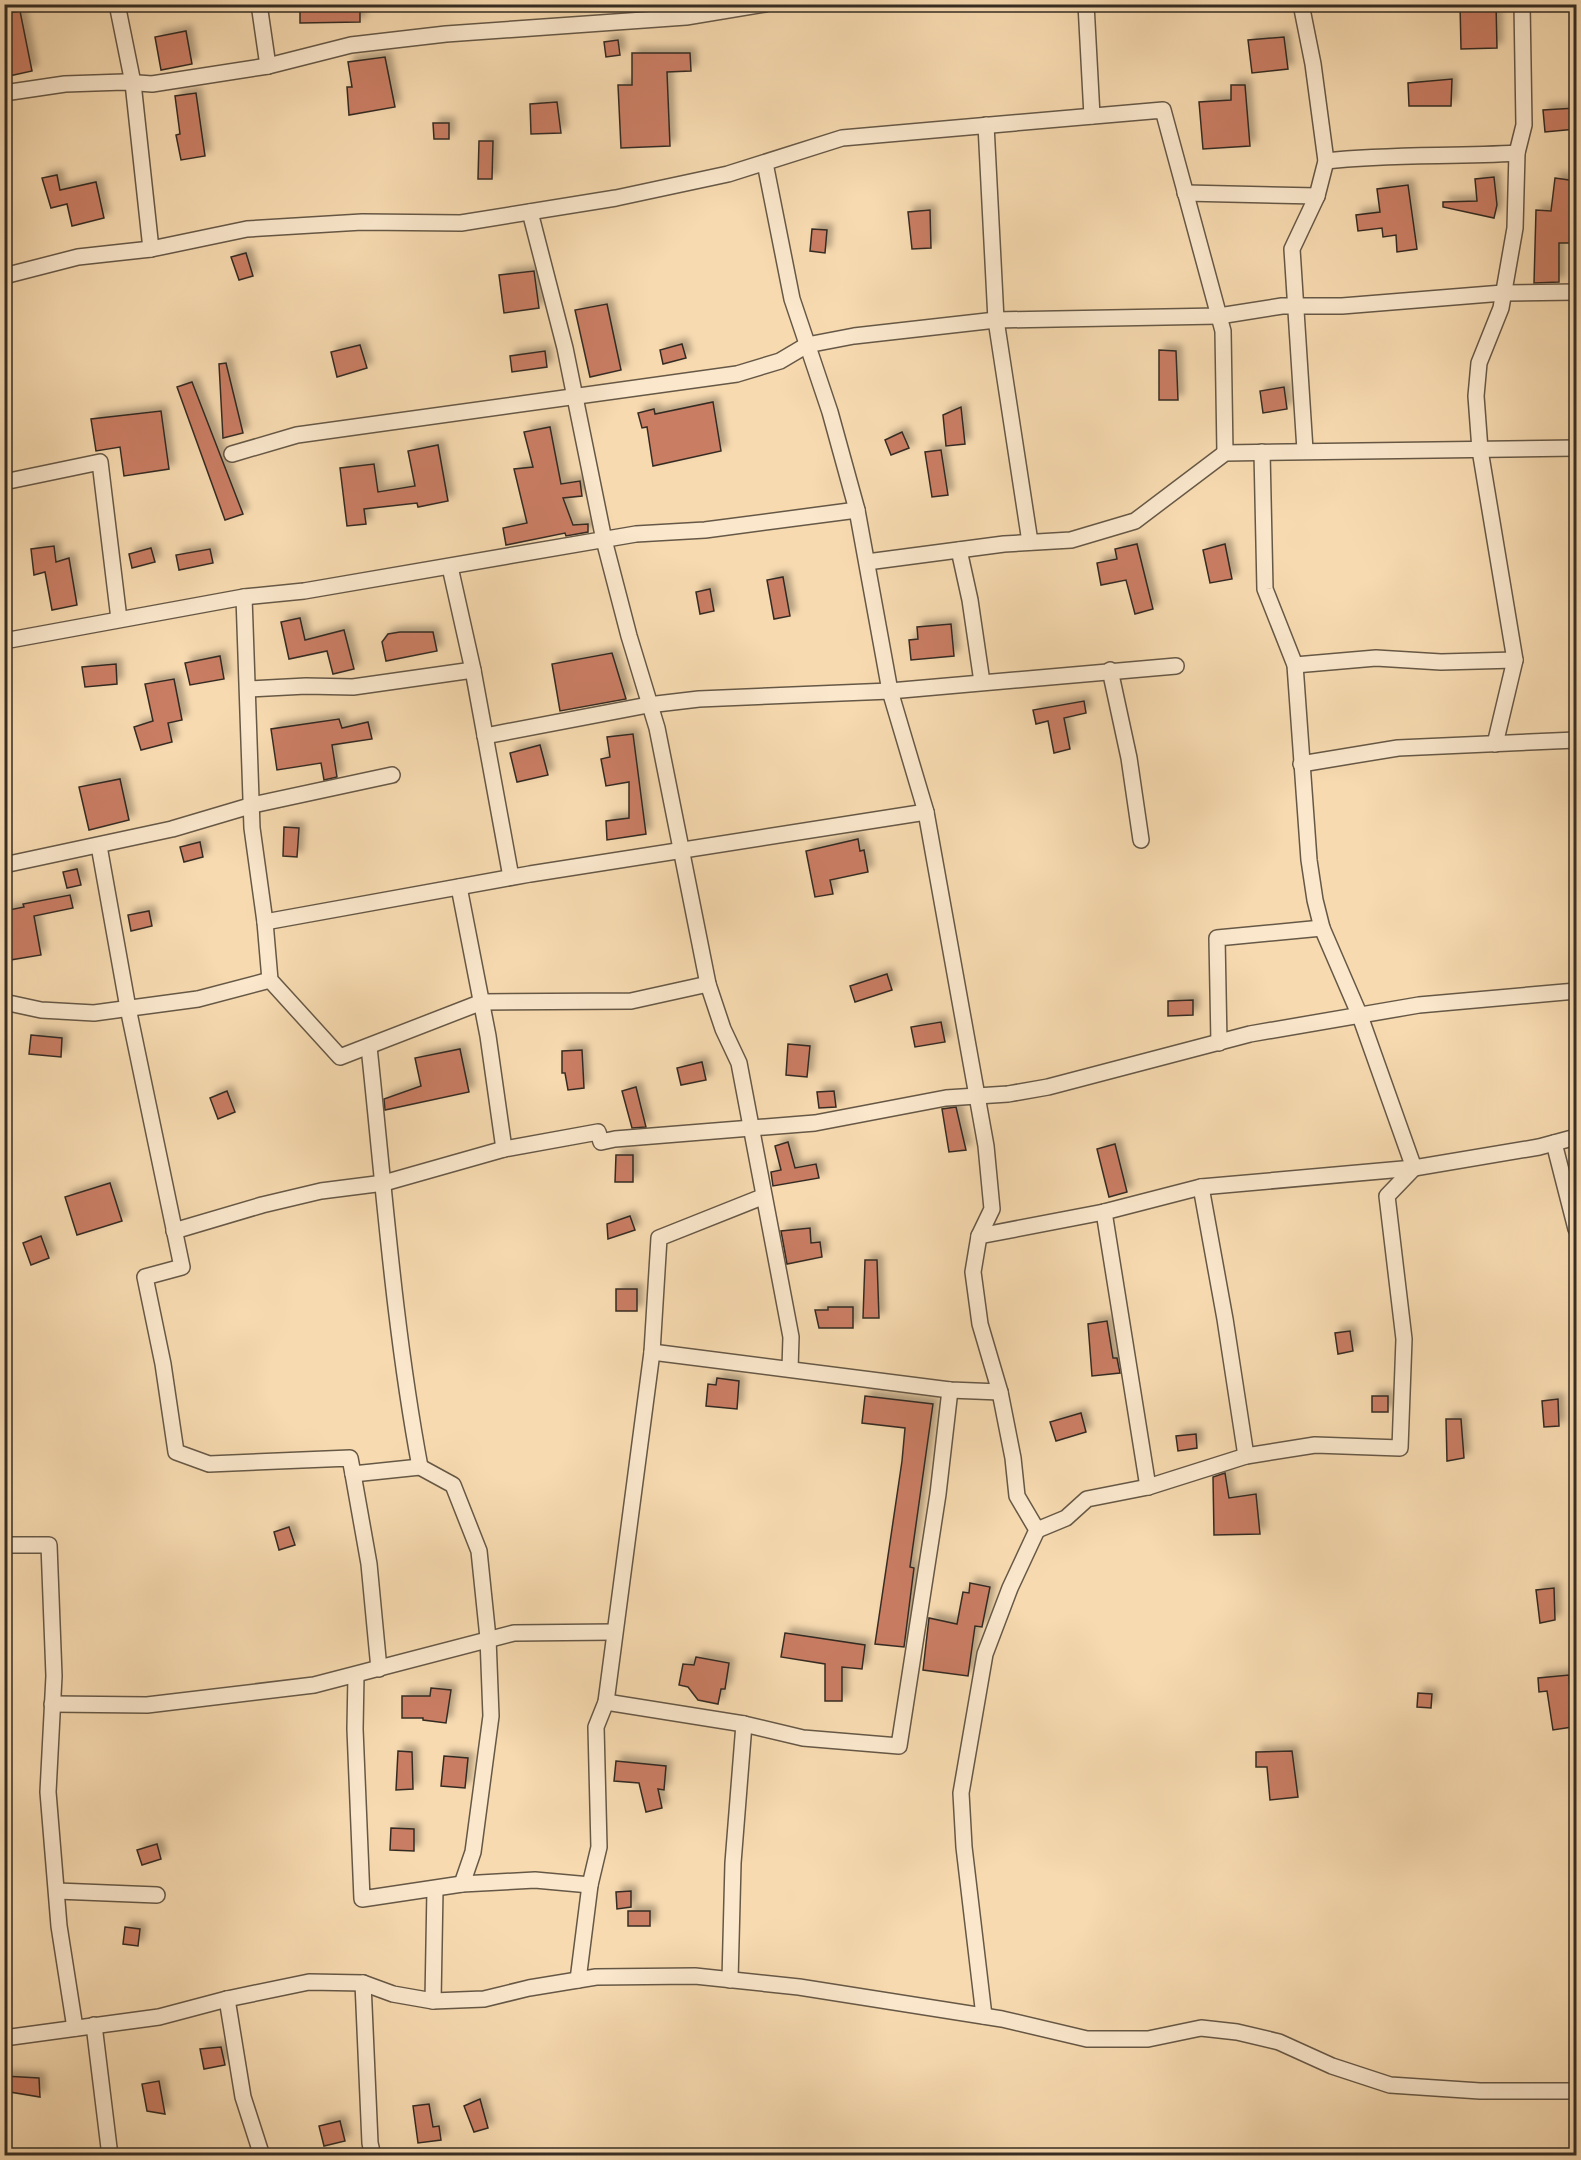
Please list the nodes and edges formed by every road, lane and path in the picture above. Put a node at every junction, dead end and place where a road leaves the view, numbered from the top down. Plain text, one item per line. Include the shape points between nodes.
1 (117, 4) edge
2 (259, 4) edge
3 (765, 4) edge
4 (1086, 4) edge
5 (1301, 4) edge
6 (1522, 4) edge
7 (685, 11) edge
8 (268, 66) junction
9 (133, 83) junction
10 (4, 93) edge
11 (1092, 116) junction
12 (986, 125) junction
13 (1517, 153) junction
14 (1326, 161) junction
15 (765, 163) junction
16 (1185, 193) junction
17 (1317, 196) junction
18 (530, 212) junction
19 (151, 249) junction
20 (4, 276) edge
21 (1576, 292) edge
22 (1503, 293) junction
23 (1296, 308) junction
24 (1219, 316) junction
25 (996, 320) junction
26 (807, 345) junction
27 (575, 398) junction
28 (1576, 448) edge
29 (1305, 450) junction
30 (1480, 450) junction
31 (1262, 452) junction
32 (1225, 453) junction
33 (232, 454) dead end
34 (4, 482) edge
35 (857, 510) junction
36 (604, 540) junction
37 (1030, 542) junction
38 (959, 550) junction
39 (867, 562) junction
40 (450, 567) junction
41 (244, 597) junction
42 (119, 619) junction
43 (4, 641) edge
44 (1515, 660) junction
45 (1294, 665) junction
46 (1176, 666) dead end
47 (473, 670) junction
48 (1110, 670) junction
49 (982, 682) junction
50 (249, 689) junction
51 (890, 691) junction
52 (648, 705) junction
53 (485, 736) junction
54 (1576, 740) edge
55 (1495, 744) junction
56 (1301, 764) junction
57 (393, 775) dead end
58 (253, 806) junction
59 (926, 812) junction
60 (1141, 840) dead end
61 (99, 846) junction
62 (681, 849) junction
63 (4, 865) edge
64 (511, 877) junction
65 (459, 886) junction
66 (266, 922) junction
67 (1322, 928) junction
68 (270, 980) junction
69 (708, 984) junction
70 (1576, 991) edge
71 (4, 1002) edge
72 (482, 1002) junction
73 (128, 1008) junction
74 (1360, 1016) junction
75 (1219, 1043) junction
76 (369, 1047) junction
77 (976, 1094) junction
78 (750, 1127) junction
79 (1576, 1137) edge
80 (1554, 1143) junction
81 (504, 1149) junction
82 (1414, 1168) junction
83 (384, 1183) junction
84 (1201, 1187) junction
85 (762, 1197) junction
86 (1104, 1212) junction
87 (1576, 1229) edge
88 (174, 1231) junction
89 (979, 1236) junction
90 (652, 1352) junction
91 (790, 1369) junction
92 (950, 1390) junction
93 (1000, 1392) junction
94 (1246, 1456) junction
95 (420, 1467) junction
96 (353, 1474) junction
97 (1148, 1487) junction
98 (1037, 1530) junction
99 (4, 1545) edge
100 (614, 1632) junction
101 (488, 1638) junction
102 (379, 1669) junction
103 (356, 1676) junction
104 (606, 1702) junction
105 (52, 1704) junction
106 (744, 1724) junction
107 (462, 1884) junction
108 (590, 1885) junction
109 (435, 1889) junction
110 (57, 1891) junction
111 (157, 1895) dead end
112 (578, 1980) junction
113 (730, 1980) junction
114 (363, 1983) junction
115 (227, 1998) junction
116 (433, 2001) junction
117 (984, 2016) junction
118 (94, 2025) junction
119 (75, 2028) junction
120 (4, 2038) edge
121 (1576, 2091) edge
122 (110, 2156) edge
123 (262, 2156) edge
124 (373, 2156) edge

1 - 9 street
2 - 8 street
3 - 7 street
4 - 11 street
5 - 14 street
6 - 13 street via 1524,125
7 - 8 street via 351,45
8 - 9 street via 152,84
9 - 10 street via 65,84
9 - 19 street
11 - 12 street
11 - 16 street via 1163,110
12 - 15 street via 842,138
12 - 25 street
13 - 14 street via 1450,157 1377,155
13 - 22 street via 1515,228
14 - 17 street
15 - 18 street via 616,198
15 - 26 street via 792,299
16 - 17 street
16 - 24 street
17 - 23 street via 1292,249
18 - 19 street via 461,224 362,222 247,229
18 - 27 street
19 - 20 street via 78,257
21 - 22 street
22 - 23 street
22 - 30 street via 1479,363 1476,396
23 - 24 street via 1282,306
23 - 29 street
24 - 25 street
24 - 32 street via 1223,332
25 - 26 street
25 - 37 street
26 - 27 street via 780,361 736,374
26 - 35 street
27 - 33 street via 307,434
27 - 36 street
28 - 30 street
29 - 30 street
29 - 31 street
30 - 44 street
31 - 32 street
31 - 45 street via 1265,589
32 - 37 street via 1135,520 1071,540
34 - 42 street via 100,462
35 - 36 street
35 - 39 street
36 - 40 street
36 - 52 street
37 - 38 street
38 - 39 street
38 - 49 street
39 - 51 street
40 - 41 street
40 - 47 street
41 - 42 street
41 - 50 street
42 - 43 street
44 - 45 street via 1441,662 1376,658
44 - 55 street
45 - 56 street
46 - 48 street
47 - 50 street via 353,687
47 - 53 street
48 - 49 street
48 - 60 street
49 - 51 street
50 - 58 street
51 - 52 street via 699,699
51 - 59 street
52 - 53 street
52 - 62 street via 657,728
53 - 64 street
54 - 55 street
55 - 56 street via 1398,748
56 - 67 street via 1309,860
57 - 58 street
58 - 61 street
58 - 66 street via 252,828
59 - 62 street
59 - 77 street
61 - 63 street
61 - 73 street
62 - 64 street
62 - 69 street
64 - 65 street
65 - 66 street
65 - 72 street
66 - 68 street
67 - 74 street
67 - 75 street via 1217,939
68 - 73 street via 198,999
68 - 76 street via 340,1058
69 - 72 street via 631,1001
69 - 78 street via 739,1063
70 - 74 street via 1419,1005
71 - 73 street via 64,1012
72 - 76 street
72 - 81 street
73 - 88 street
74 - 75 street via 1250,1034
74 - 82 street
75 - 77 street via 1048,1087 1008,1094
76 - 83 street
77 - 78 street via 815,1123
77 - 89 street via 992,1209
78 - 81 street via 601,1142 598,1132
78 - 85 street
79 - 80 street
80 - 82 street
80 - 87 street
81 - 83 street
82 - 84 street
82 - 94 street via 1387,1196 1404,1339 1400,1448 1315,1445
83 - 88 street via 311,1193
83 - 95 street via 408,1408
84 - 86 street
84 - 94 street
85 - 90 street via 659,1238
85 - 91 street via 791,1337
86 - 89 street
86 - 97 street
88 - 96 street via 182,1267 145,1277 176,1452 209,1464 350,1458
89 - 93 street via 972,1272 980,1324
90 - 91 street
90 - 100 street
91 - 92 street
92 - 93 street
92 - 106 street via 899,1746 803,1738
93 - 98 street via 1017,1496
94 - 97 street
95 - 96 street
95 - 101 street via 453,1485 462,1507 479,1551
96 - 102 street via 369,1564
97 - 98 street via 1088,1500 1066,1518
98 - 117 street via 985,1653 961,1793
99 - 105 street via 49,1545
100 - 101 street via 513,1633
100 - 104 street
101 - 102 street
101 - 107 street via 490,1716 473,1852
102 - 103 street
103 - 105 street via 147,1705
103 - 109 street via 362,1899
104 - 106 street
104 - 108 street via 596,1727 599,1847
105 - 110 street via 48,1792
106 - 113 street via 733,1863
107 - 108 street via 535,1881
107 - 109 street
108 - 112 street
109 - 116 street
110 - 111 street
110 - 119 street
112 - 113 street via 695,1976
112 - 116 street via 484,1999
113 - 117 street
114 - 115 street via 309,1982
114 - 116 street via 393,1994
114 - 124 street
115 - 118 street via 159,2017
115 - 123 street via 243,2097
117 - 121 street via 1087,2039 1148,2039 1201,2028 1238,2032 1279,2042 1332,2066 1390,2085 1480,2091
118 - 119 street
118 - 122 street
119 - 120 street

